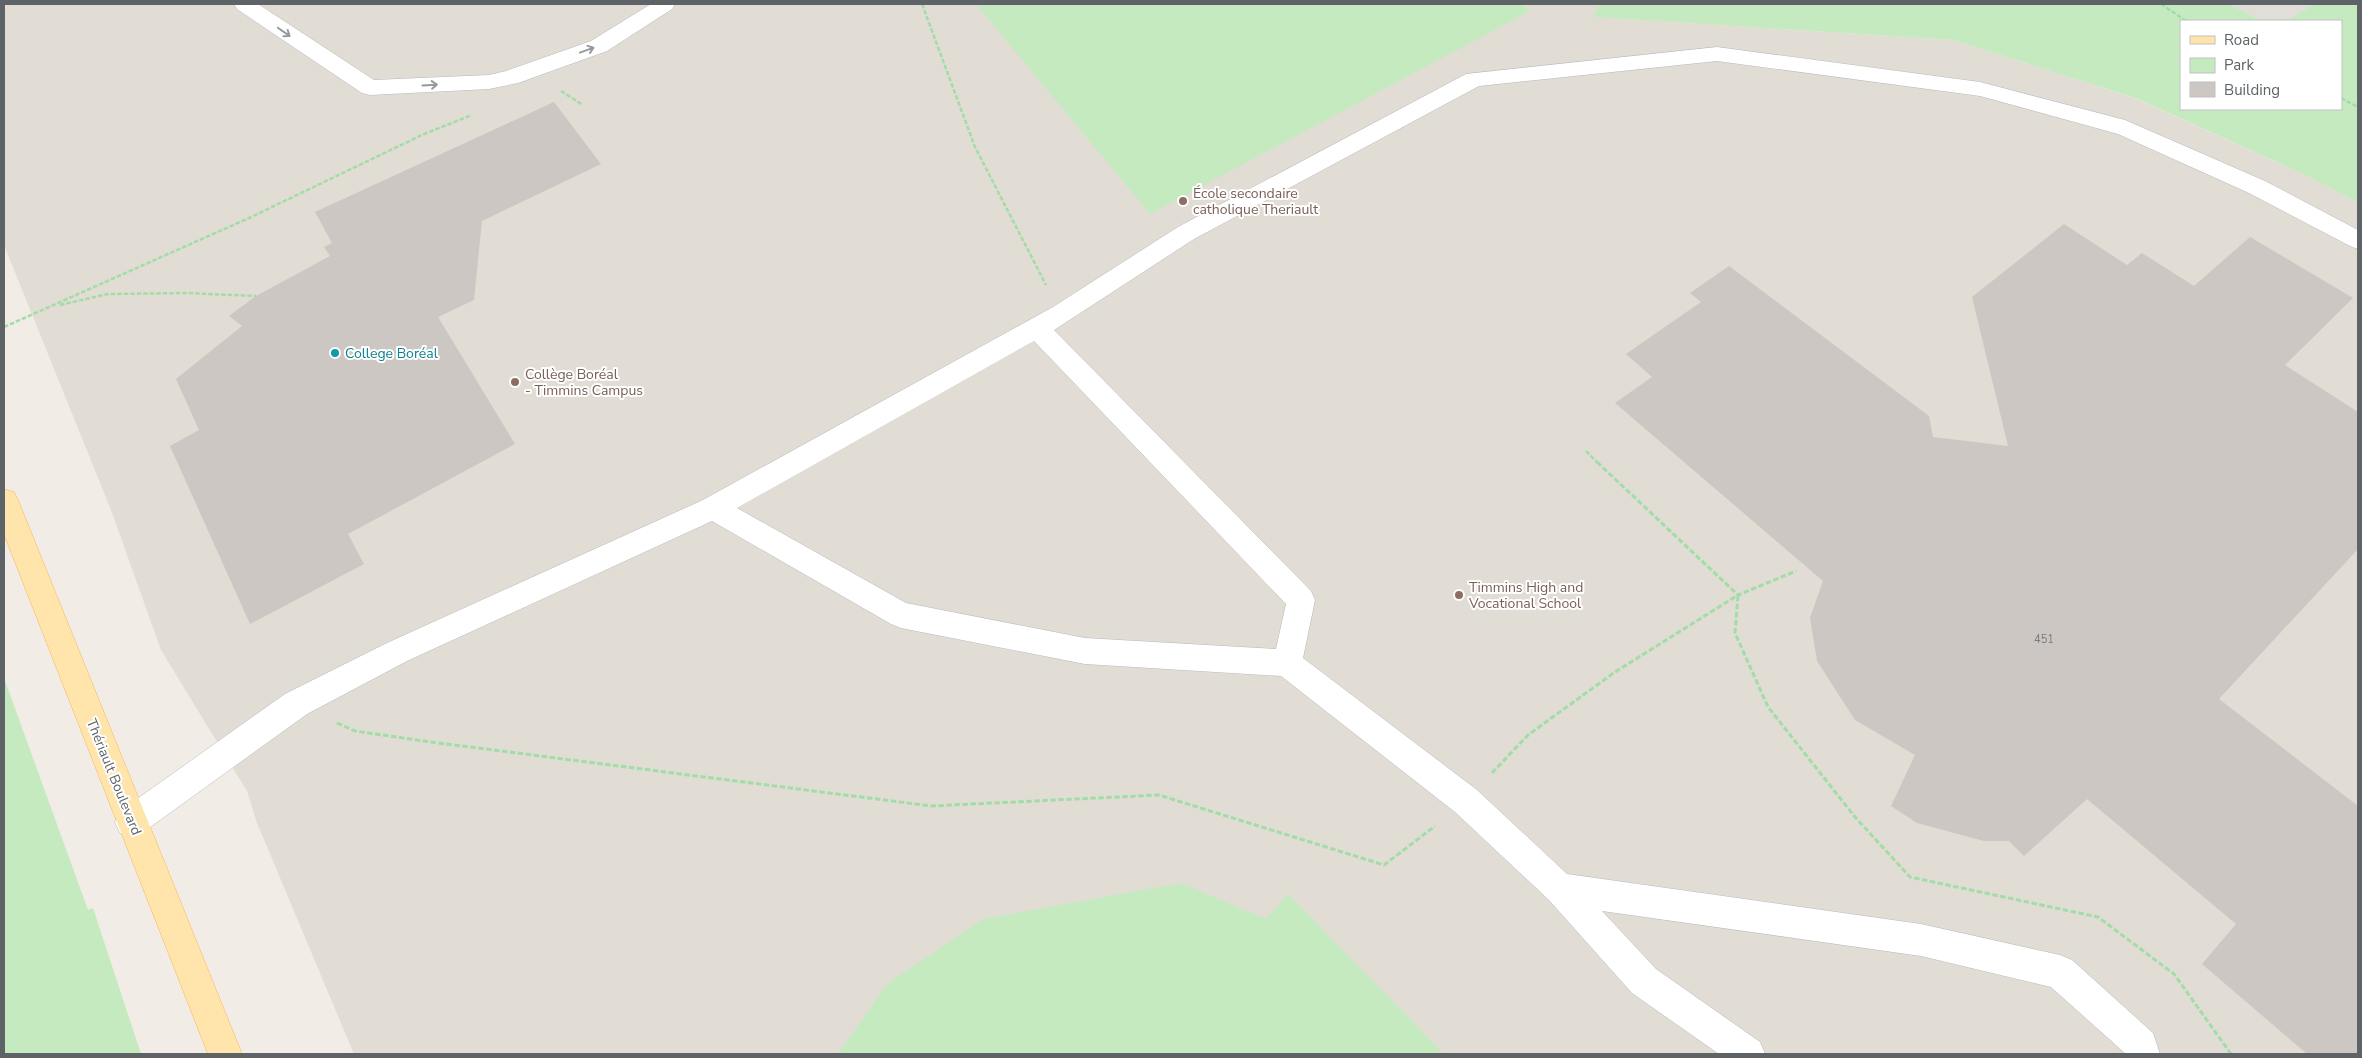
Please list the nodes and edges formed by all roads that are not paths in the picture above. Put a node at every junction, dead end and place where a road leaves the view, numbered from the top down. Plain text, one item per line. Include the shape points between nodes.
1 (244, 4) edge
2 (666, 4) edge
3 (2358, 240) edge
4 (1037, 328) junction
5 (4, 500) edge
6 (713, 508) junction
7 (1288, 663) junction
8 (132, 822) junction
9 (1560, 889) junction
10 (225, 1054) edge
11 (1748, 1054) edge
12 (2143, 1054) edge

1 -> 2 lane via 370,88 510,78 599,46
3 - 4 lane via 2257,187 2126,128 1980,89 1717,54 1474,79 1186,233
4 - 6 lane
4 - 7 lane via 1300,600
5 - 8 main road, Thériault Boulevard
6 - 7 lane via 901,615 1085,651
6 - 8 lane via 398,652 296,704
7 - 9 lane via 1466,801
8 - 10 main road, Thériault Boulevard
9 - 11 lane via 1644,981
9 - 12 lane via 1921,940 2060,972 2141,1046

